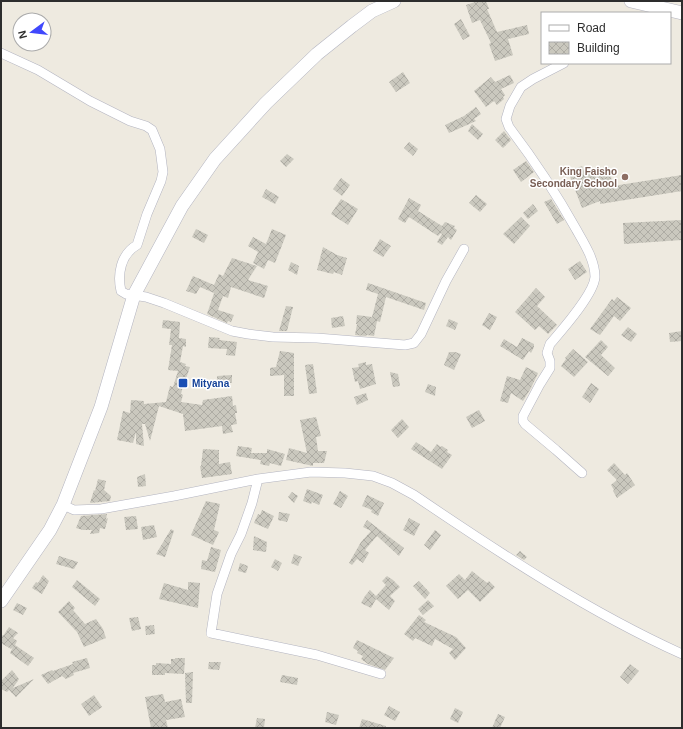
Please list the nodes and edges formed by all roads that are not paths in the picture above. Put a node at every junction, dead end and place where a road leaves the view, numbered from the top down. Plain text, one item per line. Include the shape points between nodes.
1 (394, 1) edge
2 (631, 1) edge
3 (654, 10) edge
4 (682, 13) edge
5 (1, 53) edge
6 (562, 64) edge
7 (464, 249) dead end
8 (134, 295) junction
9 (582, 473) dead end
10 (258, 478) junction
11 (63, 505) junction
12 (1, 601) edge
13 (682, 654) edge
14 (381, 674) dead end

1 - 8 main road via 372,11 317,54 266,103 215,159 182,206
2 - 3 main road
3 - 4 main road
5 - 8 street via 38,70 90,101 152,130 160,153 163,172 161,181 137,245 130,249 119,270 121,291
6 - 9 street via 521,87 506,119 509,127 558,195 592,262 595,277 592,290 550,344 547,353 550,368 523,416 525,424
7 - 8 street via 426,325 414,343 405,345 248,334 232,331 164,303
8 - 11 main road via 101,407
10 - 11 street via 101,509 74,510
10 - 13 street via 311,472 345,473 373,476 392,483 554,585 648,639
10 - 14 street via 252,503 218,594 211,633 317,655
11 - 12 main road via 50,530

